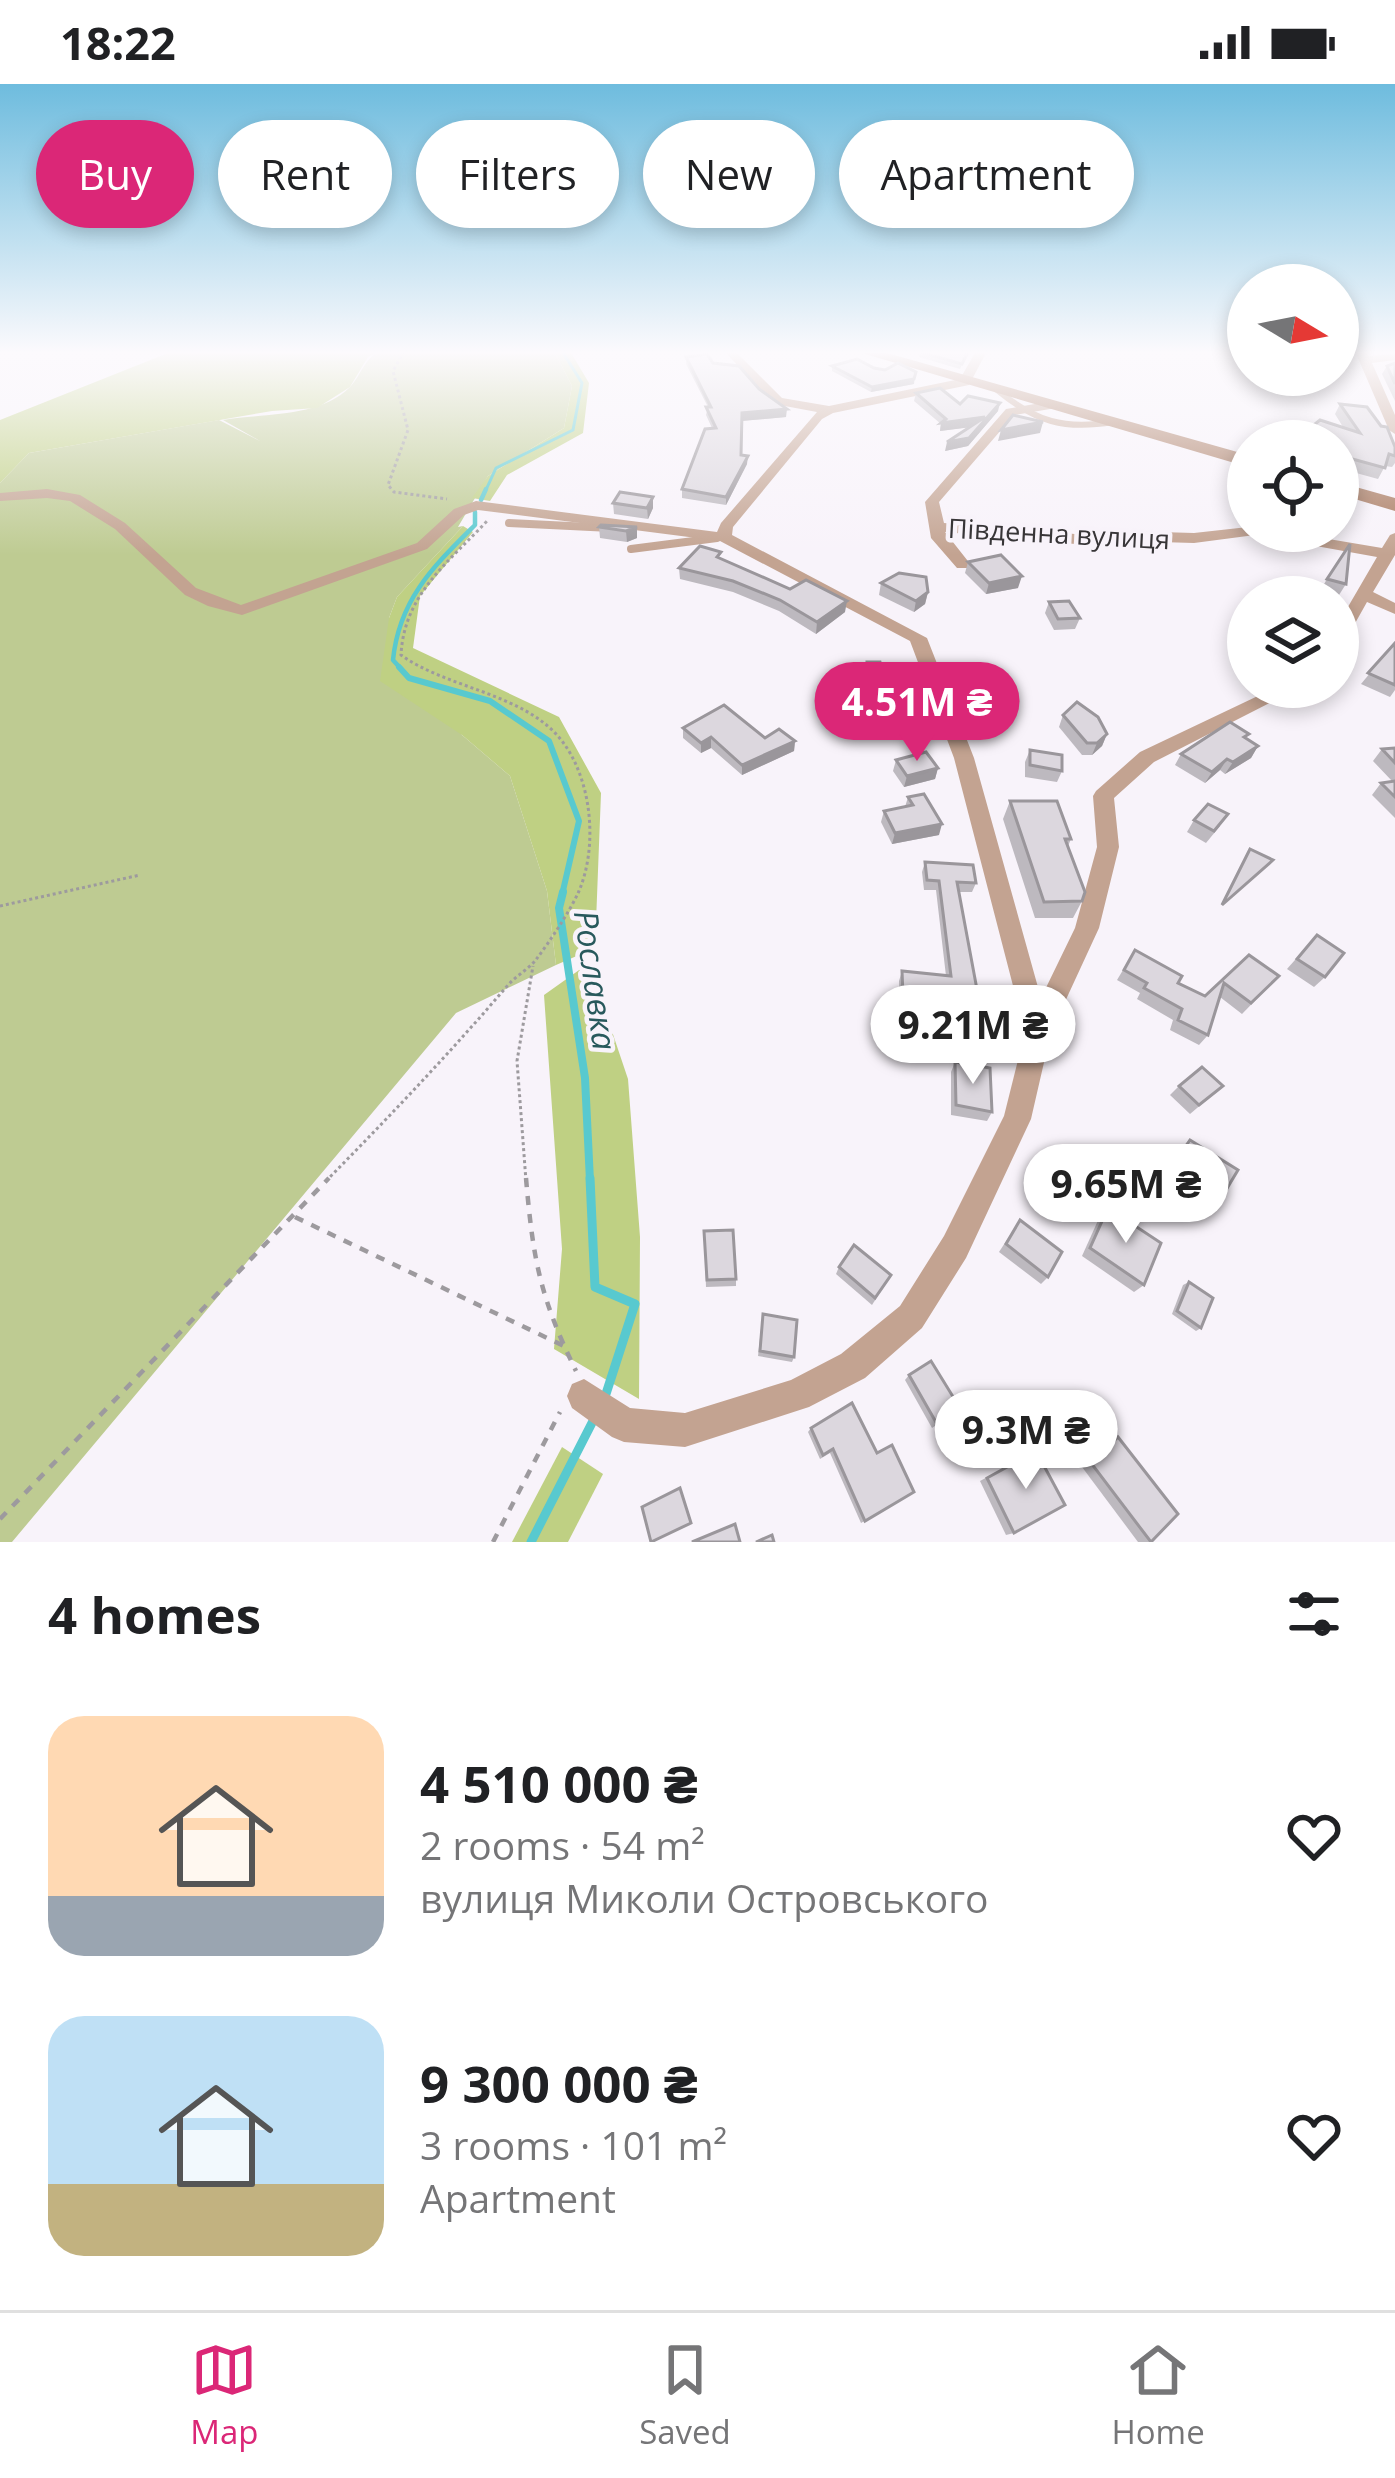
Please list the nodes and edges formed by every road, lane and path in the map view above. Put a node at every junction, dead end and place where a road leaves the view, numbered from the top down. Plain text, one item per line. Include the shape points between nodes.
1 (405, 419) edge
2 (815, 419) edge
3 (1004, 419) edge
4 (1032, 419) edge
5 (1104, 419) edge
6 (1115, 422) junction
7 (1227, 455) edge
8 (1359, 494) edge
9 (0, 497) edge
10 (476, 505) junction
11 (1395, 505) edge
12 (509, 523) dead end
13 (935, 527) junction
14 (663, 531) junction
15 (1227, 534) edge
16 (724, 537) junction
17 (1359, 542) edge
18 (1391, 546) edge
19 (631, 549) dead end
20 (962, 565) dead end
21 (1364, 594) junction
22 (1359, 603) edge
23 (1395, 609) edge
24 (1248, 708) edge
25 (140, 874) dead end
26 (0, 906) edge
27 (533, 964) junction
28 (1038, 1032) junction
29 (295, 1217) junction
30 (576, 1397) joint
31 (0, 1519) edge
32 (493, 1542) edge

1 - 10 path via 388,484
2 - 16 street
3 - 13 street via 932,502
4 - 6 lane via 1074,429
5 - 6 street
6 - 7 street
8 - 11 street
9 - 10 street via 71,497 155,556 184,592 242,610 422,546
10 - 14 street
10 - 27 path via 490,516 414,599 400,629 401,655 535,718 560,739 579,772 592,824 580,890
12 - 14 lane
13 - 15 street, Південна вулиця via 1075,539
13 - 20 street
14 - 16 street
16 - 19 lane
16 - 28 street via 918,638 964,758
17 - 18 street, Південна вулиця
18 - 21 street, Південна вулиця
21 - 22 street, Південна вулиця
21 - 23 street
24 - 28 street via 1147,757 1103,796 1108,848 1087,928
25 - 26 path
27 - 29 path
27 - 29 path via 517,1061 532,1252 546,1310 568,1348
28 - 30 street via 1017,1119 955,1246 911,1317 853,1366 797,1395 685,1430 624,1425
29 - 31 path
30 - 32 path

